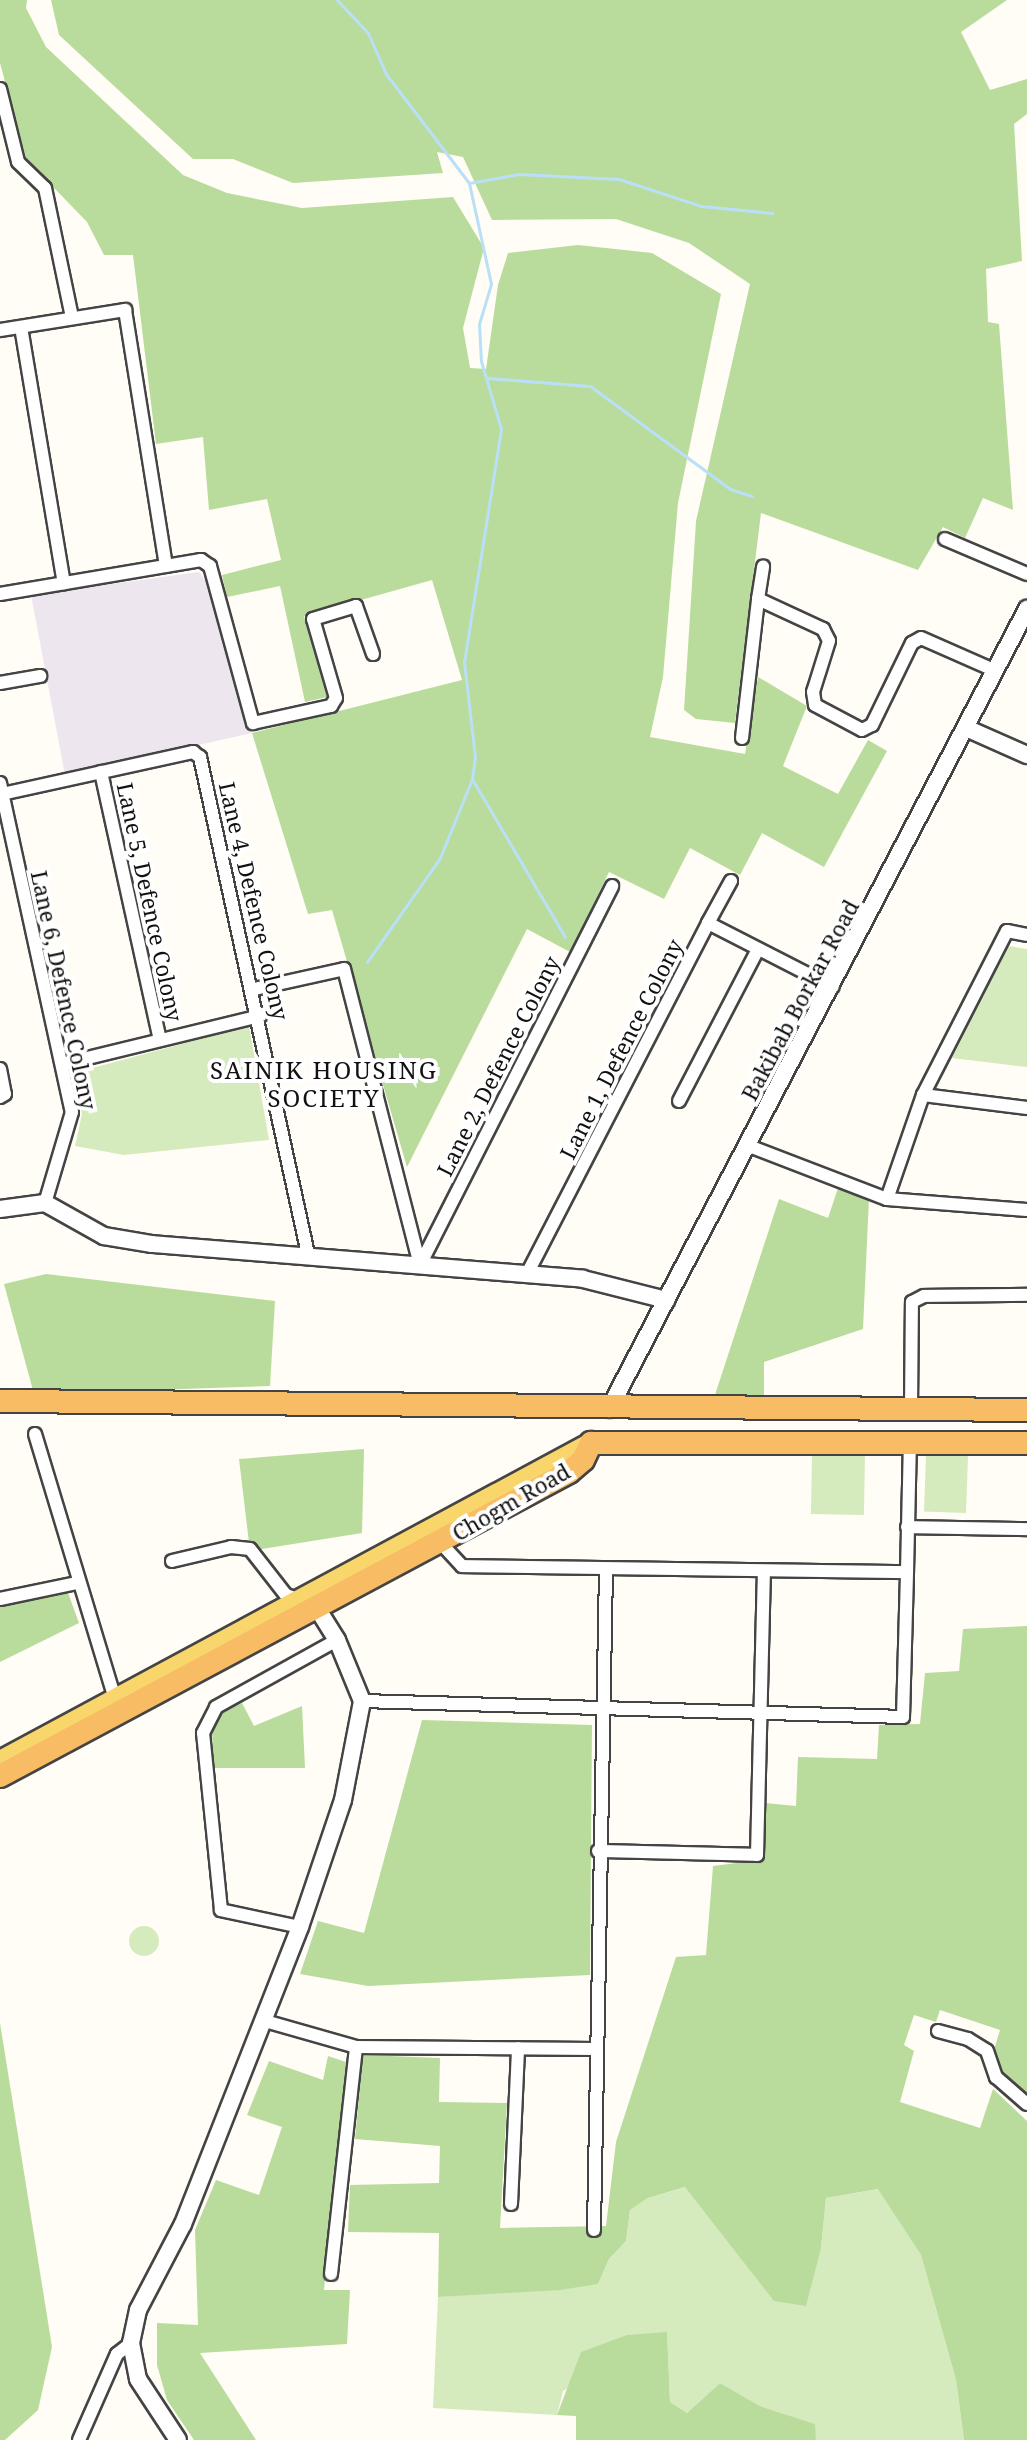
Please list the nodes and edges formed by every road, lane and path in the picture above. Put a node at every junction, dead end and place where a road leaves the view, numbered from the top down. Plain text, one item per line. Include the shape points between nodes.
1 (0, 89) edge
2 (72, 317) junction
3 (21, 327) junction
4 (0, 330) edge
5 (945, 539) dead end
6 (166, 566) junction
7 (763, 566) dead end
8 (1027, 574) edge
9 (64, 583) junction
10 (0, 594) edge
11 (758, 599) junction
12 (1027, 609) edge
13 (373, 654) dead end
14 (994, 670) junction
15 (40, 676) dead end
16 (0, 683) edge
17 (966, 728) junction
18 (742, 738) dead end
19 (1027, 755) edge
20 (101, 772) junction
21 (1, 789) edge
22 (731, 881) dead end
23 (612, 886) dead end
24 (708, 923) junction
25 (1027, 935) edge
26 (758, 949) junction
27 (833, 987) junction
28 (254, 989) junction
29 (260, 1016) junction
30 (160, 1040) junction
31 (63, 1064) junction
32 (0, 1069) edge
33 (923, 1095) junction
34 (0, 1097) edge
35 (679, 1101) dead end
36 (1027, 1108) edge
37 (749, 1146) junction
38 (887, 1199) junction
39 (45, 1203) junction
40 (0, 1209) edge
41 (1027, 1210) edge
42 (308, 1254) junction
43 (420, 1265) junction
44 (527, 1274) junction
45 (1027, 1295) edge
46 (666, 1300) junction
47 (0, 1401) edge
48 (609, 1409) junction
49 (911, 1409) junction
50 (1027, 1410) edge
51 (35, 1434) dead end
52 (910, 1443) junction
53 (1027, 1443) edge
54 (907, 1527) junction
55 (1027, 1529) edge
56 (434, 1536) junction
57 (172, 1561) dead end
58 (606, 1571) junction
59 (764, 1571) junction
60 (907, 1572) junction
61 (77, 1583) junction
62 (0, 1599) edge
63 (303, 1603) junction
64 (337, 1640) junction
65 (362, 1701) junction
66 (116, 1702) junction
67 (602, 1710) junction
68 (760, 1713) junction
69 (0, 1761) edge
70 (0, 1776) edge
71 (598, 1851) junction
72 (300, 1927) junction
73 (265, 2021) junction
74 (938, 2031) dead end
75 (356, 2047) junction
76 (518, 2048) junction
77 (595, 2049) junction
78 (1027, 2104) edge
79 (511, 2204) dead end
80 (594, 2230) dead end
81 (331, 2274) dead end
82 (131, 2343) junction
83 (79, 2440) edge
84 (178, 2440) edge

1 - 2 street via 18,162 45,188
2 - 3 street
2 - 6 street via 125,310
3 - 4 street
3 - 9 street
5 - 8 street
6 - 9 street
6 - 13 street via 201,560 210,566 253,723 331,706 336,698 313,619 356,606
7 - 11 street
9 - 10 street
11 - 14 street via 823,629 829,641 813,692 815,705 862,730 872,725 912,643 921,638
11 - 18 street
12 - 14 street, Bakibab Borkar Road
14 - 17 street, Bakibab Borkar Road
15 - 16 street
17 - 19 street
17 - 27 street, Bakibab Borkar Road
20 - 21 street, Lane 4, Defence Colony
20 - 28 street, Lane 4, Defence Colony via 193,752 200,757
20 - 30 street, Lane 5, Defence Colony
21 - 31 street, Lane 6, Defence Colony
22 - 24 street
23 - 43 street, Lane 2, Defence Colony
24 - 26 street, Lane 1, Defence Colony
24 - 44 street, Lane 1, Defence Colony
25 - 33 street via 1007,931
26 - 27 street, Lane 1, Defence Colony
26 - 35 street
27 - 37 street, Bakibab Borkar Road
28 - 29 street, Lane 4, Defence Colony
28 - 43 street via 344,969
29 - 30 street
29 - 42 street, Lane 4, Defence Colony
30 - 31 street
31 - 39 street, Lane 6, Defence Colony via 71,1128
32 - 34 street via 5,1094
33 - 36 street
33 - 38 street
37 - 38 street
37 - 46 street, Bakibab Borkar Road
38 - 41 street
39 - 40 street
39 - 42 street via 104,1236
42 - 43 street
43 - 44 street
44 - 46 street via 583,1279
45 - 49 street via 924,1296 912,1302
46 - 48 street, Bakibab Borkar Road
47 - 48 highway
48 - 49 highway
49 - 50 highway
51 - 61 street
52 - 53 highway
52 - 54 street
52 - 56 highway, Chogm Road via 591,1443 569,1472
54 - 55 street
54 - 60 street
56 - 58 street via 462,1566
56 - 63 highway, Chogm Road
57 - 63 street via 231,1547 250,1549 286,1595
58 - 59 street
58 - 67 street
59 - 60 street
59 - 68 street
60 - 68 street via 903,1717
61 - 62 street
61 - 66 street
63 - 64 street via 321,1614
63 - 66 main road, Chogm Road
63 - 70 highway, Chogm Road
64 - 65 street
64 - 72 street via 216,1707 203,1733 221,1910
65 - 67 street
65 - 72 street via 343,1800
66 - 69 main road, Chogm Road
67 - 68 street
67 - 71 street
68 - 71 street via 757,1855
71 - 77 street
72 - 73 street
73 - 75 street
73 - 82 street via 183,2224 138,2310
74 - 78 street via 987,2051 996,2077
75 - 76 street
75 - 81 street
76 - 77 street
76 - 79 street
77 - 80 street
82 - 83 street via 111,2365
82 - 84 street via 138,2379

